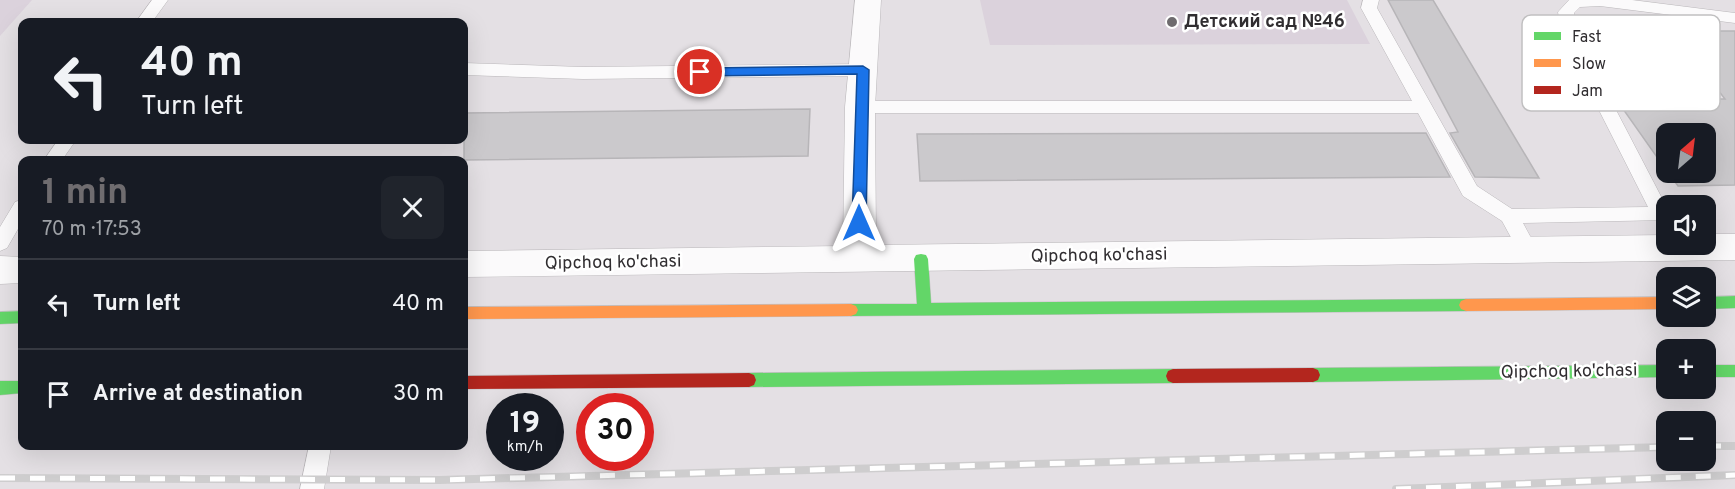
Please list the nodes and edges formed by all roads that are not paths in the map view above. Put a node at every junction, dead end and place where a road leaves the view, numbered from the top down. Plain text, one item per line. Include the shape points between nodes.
1 (160, 0) edge
2 (868, 0) edge
3 (1371, 0) edge
4 (1566, 15) edge
5 (1711, 15) edge
6 (1720, 16) edge
7 (147, 18) edge
8 (1735, 18) edge
9 (468, 69) edge
10 (863, 70) junction
11 (860, 107) junction
12 (1422, 107) junction
13 (1608, 111) edge
14 (14, 210) edge
15 (1509, 216) junction
16 (0, 243) edge
17 (1735, 247) edge
18 (1527, 249) junction
19 (921, 259) junction
20 (859, 260) junction
21 (468, 264) edge
22 (0, 270) edge
23 (18, 270) edge
24 (1735, 302) edge
25 (1656, 303) edge
26 (1716, 303) edge
27 (924, 309) junction
28 (468, 314) edge
29 (18, 317) edge
30 (0, 318) edge
31 (1656, 371) edge
32 (1716, 371) edge
33 (1735, 371) edge
34 (468, 383) edge
35 (18, 387) edge
36 (0, 388) edge
37 (320, 450) edge
38 (312, 489) edge

1 - 7 lane
2 - 10 street
3 - 12 lane via 1369,8
4 - 5 lane via 1576,3 1600,1
6 - 8 lane
9 - 10 lane via 584,74
10 - 11 street
11 - 12 lane
11 - 20 street
12 - 15 lane via 1470,191
13 - 15 lane via 1661,214
14 - 16 lane
15 - 18 lane
17 - 18 street, Qipchoq ko'chasi
18 - 19 street, Qipchoq ko'chasi
19 - 20 street, Qipchoq ko'chasi
19 - 27 main road
20 - 21 street, Qipchoq ko'chasi
22 - 23 street
24 - 26 main road
25 - 27 main road
27 - 28 main road
29 - 30 main road
31 - 34 main road, Qipchoq ko'chasi
32 - 33 main road
35 - 36 main road
37 - 38 lane

